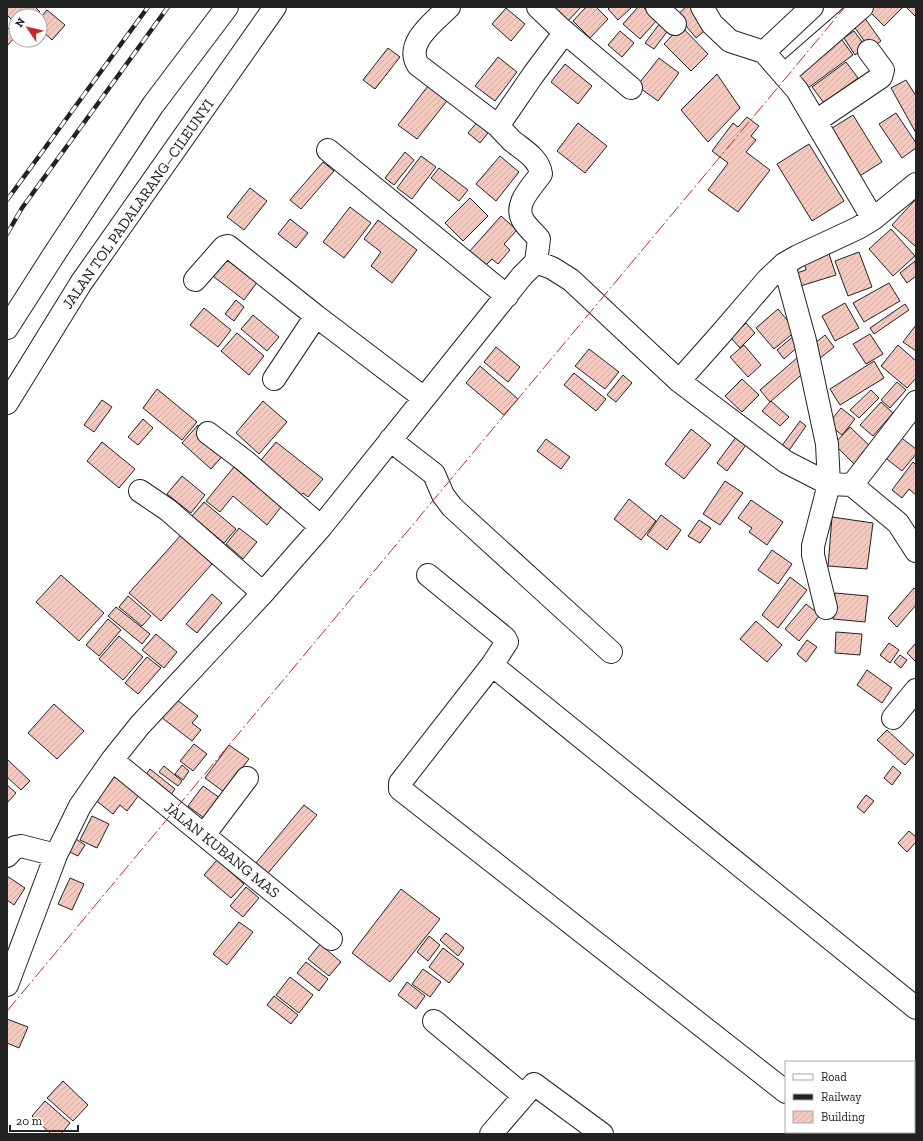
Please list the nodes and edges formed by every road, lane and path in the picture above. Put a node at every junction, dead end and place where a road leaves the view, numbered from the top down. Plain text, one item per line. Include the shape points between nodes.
1 (227, 7) edge
2 (275, 7) edge
3 (449, 7) edge
4 (538, 7) edge
5 (657, 7) edge
6 (702, 7) edge
7 (812, 7) edge
8 (862, 7) edge
9 (675, 24) dead end
10 (566, 32) junction
11 (869, 51) dead end
12 (764, 52) junction
13 (784, 75) junction
14 (631, 88) dead end
15 (816, 121) junction
16 (498, 126) junction
17 (328, 150) dead end
18 (916, 184) edge
19 (873, 219) junction
20 (536, 262) junction
21 (784, 264) junction
22 (195, 280) dead end
23 (507, 296) junction
24 (316, 316) junction
25 (7, 328) edge
26 (274, 379) dead end
27 (679, 381) junction
28 (424, 398) junction
29 (916, 402) edge
30 (7, 404) edge
31 (208, 433) dead end
32 (390, 440) junction
33 (829, 484) junction
34 (852, 485) junction
35 (140, 491) dead end
36 (321, 527) junction
37 (916, 551) edge
38 (428, 575) dead end
39 (263, 593) junction
40 (826, 608) dead end
41 (611, 652) dead end
42 (492, 665) junction
43 (916, 690) edge
44 (893, 718) dead end
45 (112, 760) junction
46 (247, 778) dead end
47 (204, 835) junction
48 (56, 855) junction
49 (7, 856) edge
50 (331, 939) dead end
51 (7, 985) edge
52 (916, 1008) edge
53 (434, 1021) dead end
54 (785, 1091) edge
55 (523, 1095) junction
56 (492, 1134) edge
57 (602, 1134) edge

1 - 25 main road via 153,105
2 - 30 main road, JALAN TOL PADALARANG–CILEUNYI via 81,283
3 - 16 main road via 415,44 414,59 418,65
4 - 10 main road
5 - 9 main road
6 - 12 main road via 712,24 730,41
7 - 12 main road
8 - 13 main road
10 - 14 main road
10 - 16 main road
11 - 15 main road via 883,70 881,77
12 - 13 main road
13 - 15 main road via 797,90
15 - 19 main road
16 - 20 main road via 540,167 541,174 522,200 520,211 523,221 539,239
17 - 23 main road
18 - 19 main road
19 - 21 main road
20 - 23 main road
20 - 27 main road via 571,280
21 - 27 main road
21 - 33 main road via 805,341 828,444
22 - 24 main road via 224,247 228,246
23 - 28 main road
24 - 26 main road
24 - 28 main road
27 - 33 main road via 786,462
28 - 32 main road
29 - 34 main road
31 - 36 main road via 245,461
32 - 36 main road
32 - 41 main road via 434,474 443,495 452,507
33 - 34 main road
33 - 40 main road via 813,550
34 - 37 main road via 898,523
35 - 39 main road via 168,510
36 - 39 main road
38 - 42 main road via 505,638 507,642
39 - 45 main road via 140,725
42 - 52 main road
42 - 54 main road via 400,784 400,789
43 - 44 main road
45 - 47 main road, JALAN KUBANG MAS
45 - 48 main road via 80,806
46 - 47 main road
47 - 50 main road, JALAN KUBANG MAS
48 - 49 main road via 21,846 15,847
48 - 51 main road
53 - 55 main road
55 - 56 main road
55 - 57 main road via 534,1084

